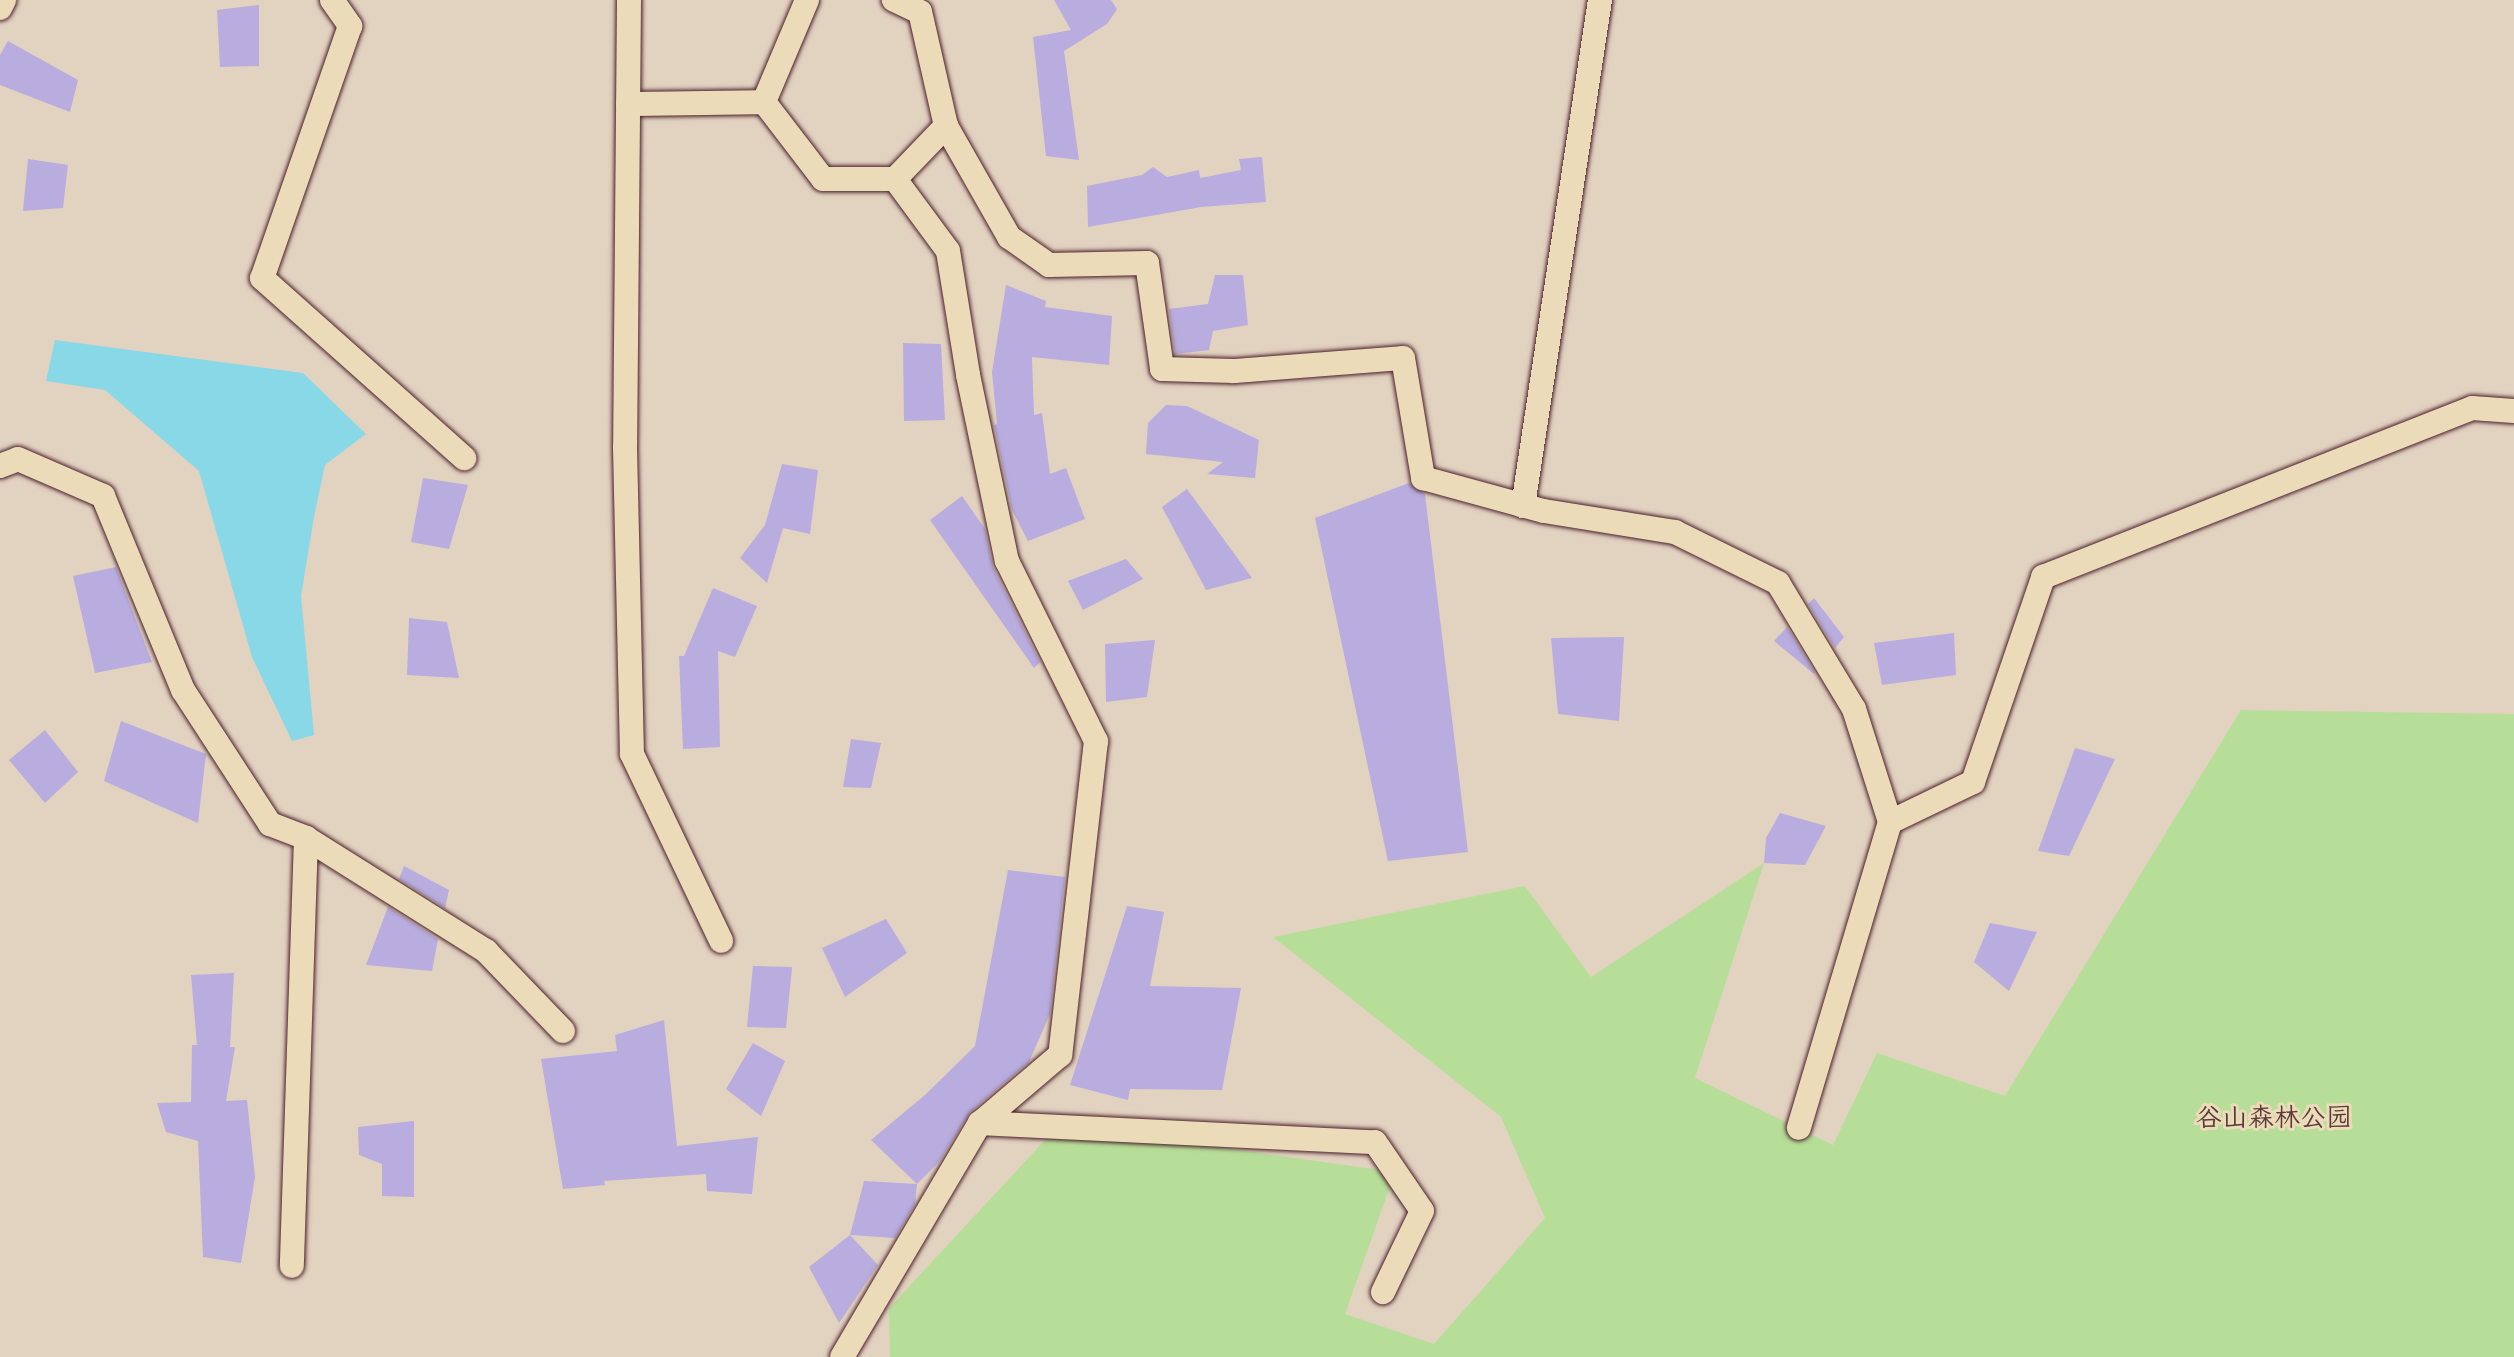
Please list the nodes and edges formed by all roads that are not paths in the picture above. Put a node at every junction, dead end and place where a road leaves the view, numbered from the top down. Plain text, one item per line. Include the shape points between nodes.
1 (4, 0) edge
2 (332, 0) edge
3 (629, 0) edge
4 (807, 0) edge
5 (894, 0) edge
6 (1600, 0) edge
7 (0, 8) edge
8 (764, 102) junction
9 (628, 104) junction
10 (946, 126) junction
11 (895, 179) junction
12 (2514, 411) edge
13 (464, 458) dead end
14 (0, 466) edge
15 (1523, 506) junction
16 (1890, 822) junction
17 (306, 838) junction
18 (721, 941) dead end
19 (563, 1031) dead end
20 (980, 1123) junction
21 (1799, 1128) dead end
22 (292, 1266) dead end
23 (1383, 1292) dead end
24 (842, 1357) edge

1 - 7 street
2 - 13 street via 350,26 262,278
3 - 9 street
4 - 8 street
5 - 10 street via 920,12
6 - 15 street
8 - 9 street
8 - 11 street via 823,179
9 - 18 street via 625,447 632,754
10 - 11 street
10 - 15 street via 1009,237 1049,265 1147,263 1162,369 1234,371 1403,358 1423,478
11 - 20 street via 948,251 1007,561 1096,741 1060,1055
12 - 16 street via 2472,408 2043,577 1973,782
14 - 17 street via 18,459 103,496 183,690 270,824
15 - 16 street via 1675,532 1778,583 1854,709
16 - 21 street
17 - 19 street via 486,951
17 - 22 street
20 - 23 street via 1375,1142 1422,1211
20 - 24 street

